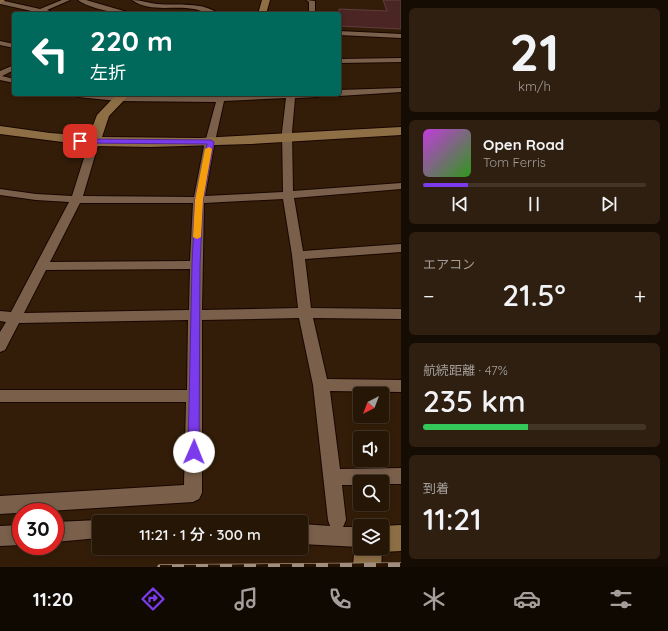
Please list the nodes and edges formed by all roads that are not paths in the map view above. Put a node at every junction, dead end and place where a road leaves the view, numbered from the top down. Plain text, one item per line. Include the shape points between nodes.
1 (67, 0) edge
2 (81, 0) edge
3 (135, 0) edge
4 (266, 0) edge
5 (309, 0) edge
6 (0, 1) edge
7 (155, 6) junction
8 (194, 7) junction
9 (40, 11) junction
10 (143, 11) dead end
11 (45, 12) edge
12 (123, 12) edge
13 (183, 12) edge
14 (210, 12) edge
15 (263, 12) edge
16 (312, 12) edge
17 (341, 33) edge
18 (401, 36) edge
19 (0, 43) edge
20 (12, 46) edge
21 (401, 60) edge
22 (341, 61) edge
23 (12, 68) edge
24 (0, 74) edge
25 (0, 78) edge
26 (12, 81) edge
27 (401, 90) edge
28 (341, 93) edge
29 (121, 96) edge
30 (256, 96) edge
31 (291, 96) edge
32 (221, 97) edge
33 (0, 130) edge
34 (401, 131) edge
35 (288, 137) junction
36 (94, 142) junction
37 (211, 142) junction
38 (401, 186) edge
39 (0, 192) edge
40 (288, 195) junction
41 (76, 200) junction
42 (199, 200) junction
43 (401, 248) edge
44 (298, 255) junction
45 (196, 265) junction
46 (41, 266) junction
47 (304, 313) junction
48 (401, 314) edge
49 (0, 316) edge
50 (196, 316) junction
51 (15, 318) junction
52 (0, 346) edge
53 (321, 385) junction
54 (401, 386) edge
55 (0, 396) edge
56 (194, 396) junction
57 (401, 476) edge
58 (331, 477) junction
59 (0, 505) edge
60 (337, 520) dead end
61 (92, 529) edge
62 (64, 531) edge
63 (308, 534) edge
64 (12, 535) edge
65 (0, 536) edge
66 (353, 537) edge
67 (367, 555) edge
68 (366, 567) edge

1 - 9 street
2 - 12 street
3 - 7 street
4 - 15 street
5 - 16 street via 312,1
6 - 9 street
7 - 8 street
7 - 10 street
8 - 13 street
8 - 14 street
9 - 11 street
17 - 18 street
19 - 20 street
21 - 22 street
23 - 24 street
25 - 26 street
27 - 28 street
29 - 32 street
29 - 36 street via 103,115
30 - 32 street
31 - 35 street
32 - 37 street
33 - 36 street via 37,137
34 - 35 street
35 - 37 street
35 - 40 street
36 - 37 street
36 - 41 street
37 - 42 street
38 - 40 street
39 - 41 street
40 - 42 street
40 - 44 street
41 - 42 street
41 - 46 street
42 - 45 street
43 - 44 street
44 - 47 street
45 - 46 street
45 - 50 street
46 - 51 street
47 - 48 street
47 - 50 street
47 - 53 street
49 - 51 street
50 - 51 street
50 - 56 street
51 - 52 street
53 - 54 street
53 - 58 street
55 - 56 street
56 - 59 street via 193,493
57 - 58 street
58 - 60 street
61 - 62 street
63 - 66 street
64 - 65 street
67 - 68 street

